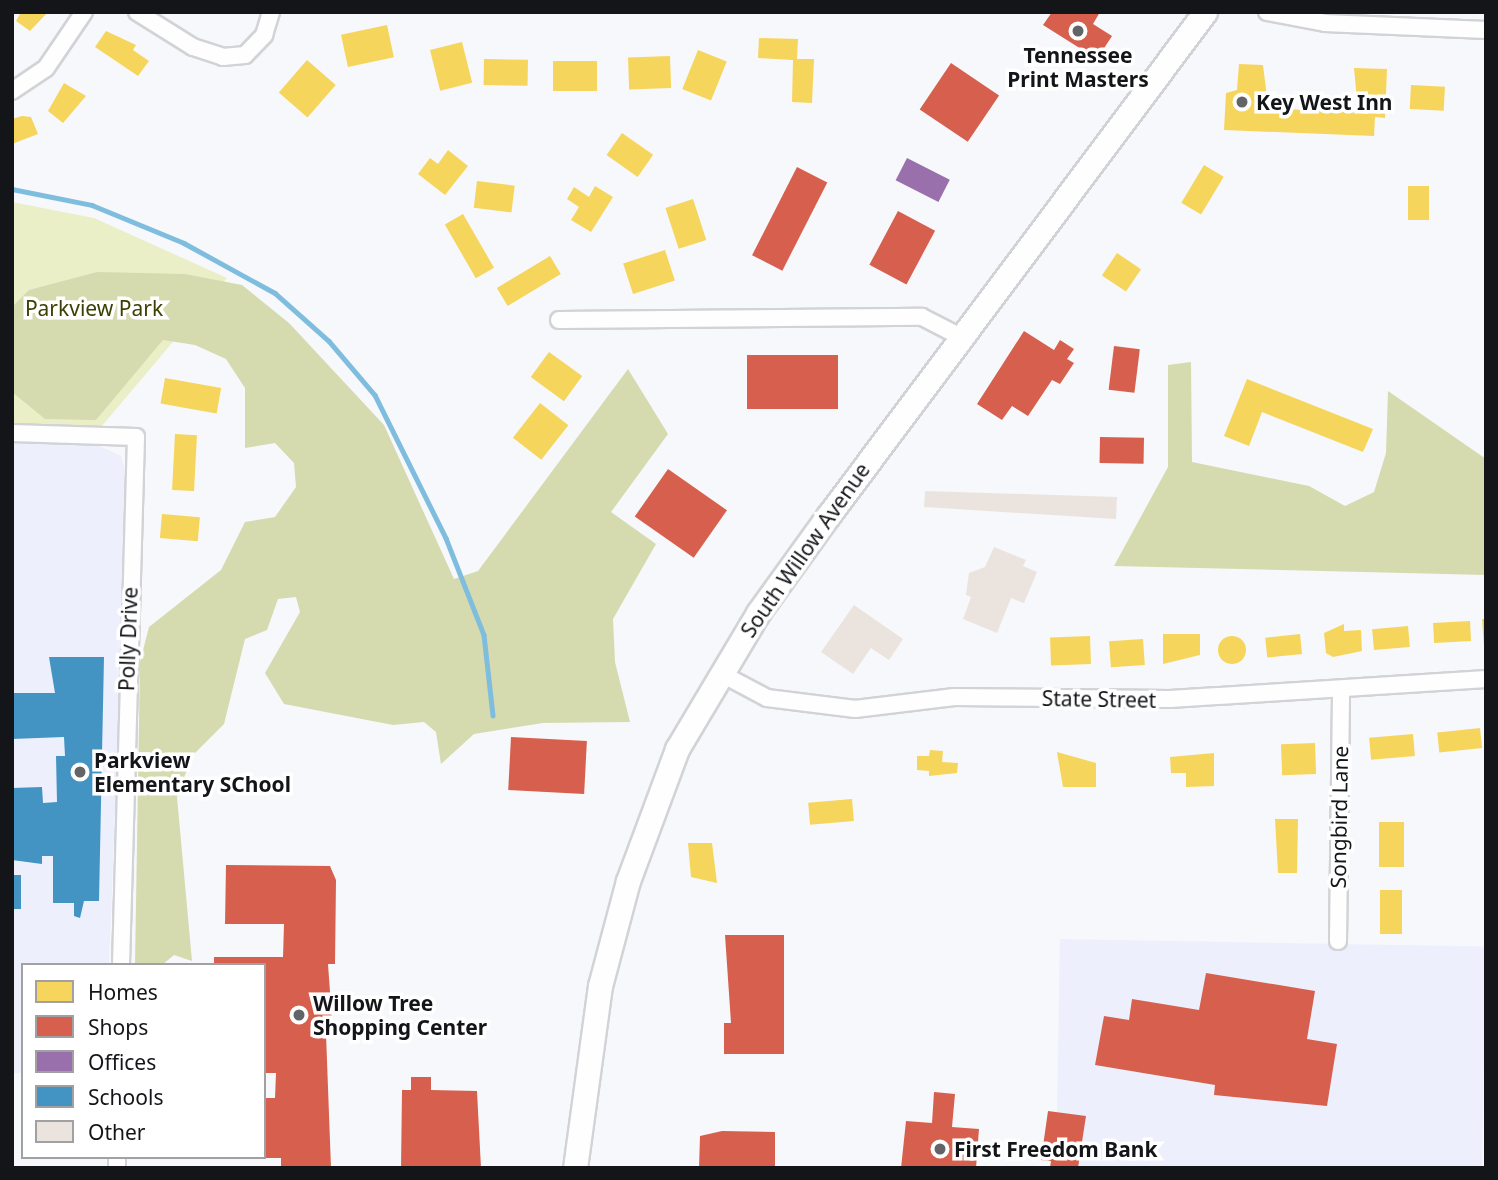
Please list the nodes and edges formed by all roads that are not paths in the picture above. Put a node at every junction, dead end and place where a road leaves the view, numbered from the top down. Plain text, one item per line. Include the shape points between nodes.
1 (84, 12) edge
2 (137, 12) edge
3 (271, 12) edge
4 (1205, 12) edge
5 (1267, 12) edge
6 (1486, 30) edge
7 (12, 91) edge
8 (559, 320) dead end
9 (961, 337) junction
10 (12, 433) edge
11 (720, 673) junction
12 (1486, 679) edge
13 (1341, 692) junction
14 (1338, 941) dead end
15 (121, 963) edge
16 (575, 1168) edge

1 - 7 street via 46,68
2 - 3 street via 193,47 223,57 246,55 264,35
4 - 9 main road, South Willow Avenue
5 - 6 street via 1325,23
8 - 9 street via 922,317
9 - 11 main road, South Willow Avenue
10 - 15 street, Polly Drive via 136,437
11 - 13 street, State Street via 767,698 855,709 954,697 1084,701
11 - 16 main road, South Willow Avenue via 677,749 628,881 588,1051
12 - 13 street, State Street
13 - 14 street, Songbird Lane

